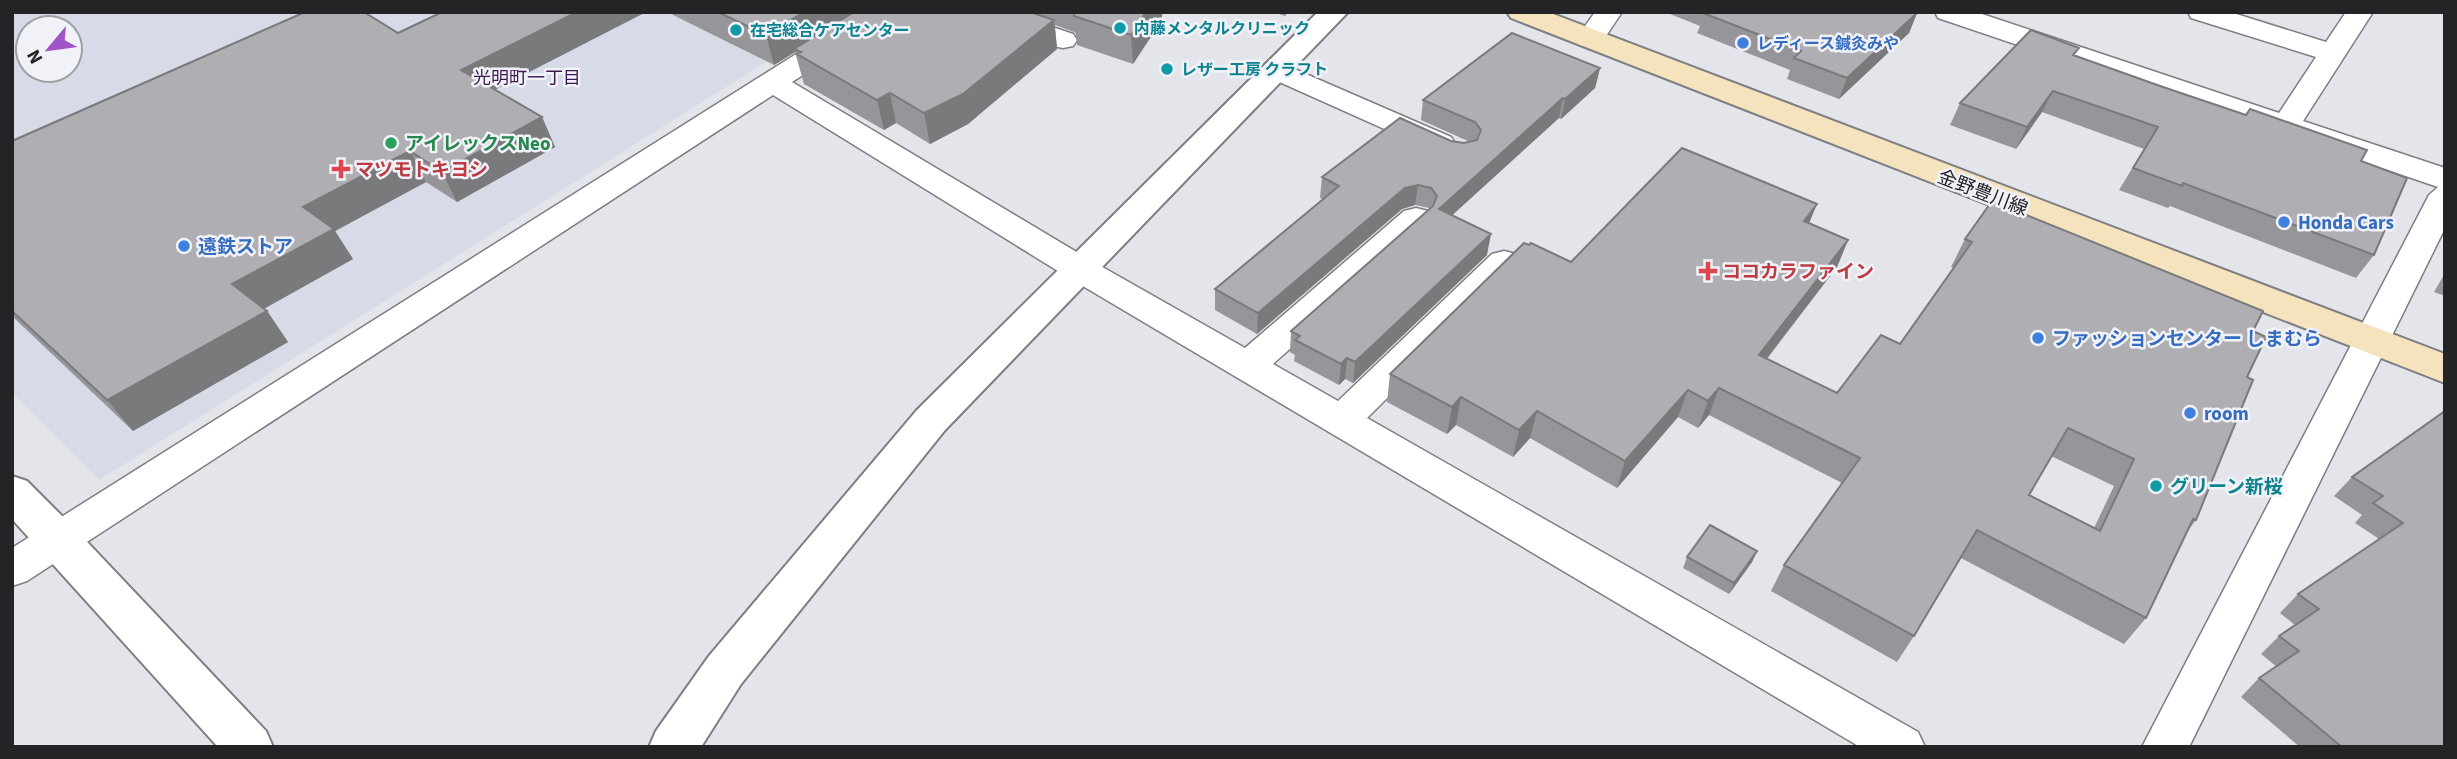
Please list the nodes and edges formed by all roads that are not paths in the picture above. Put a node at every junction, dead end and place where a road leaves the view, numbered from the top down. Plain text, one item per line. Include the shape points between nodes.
1 (882, 12) edge
2 (980, 12) edge
3 (1334, 12) edge
4 (1521, 12) edge
5 (1609, 12) edge
6 (1948, 12) edge
7 (2201, 12) edge
8 (2360, 12) edge
9 (1590, 39) junction
10 (1063, 40) dead end
11 (2333, 53) junction
12 (1276, 70) junction
13 (773, 83) junction
14 (2285, 126) junction
15 (1460, 152) edge
16 (2445, 180) edge
17 (2445, 195) edge
18 (1416, 218) edge
19 (1504, 262) edge
20 (1078, 268) junction
21 (2372, 343) junction
22 (1248, 366) junction
23 (2445, 369) edge
24 (1341, 421) junction
25 (12, 492) edge
26 (58, 539) junction
27 (12, 569) edge
28 (249, 747) edge
29 (673, 747) edge
30 (1902, 747) edge
31 (2165, 747) edge

1 - 13 street
2 - 10 street
3 - 12 street
4 - 9 main road, 金野豊川線
5 - 9 street
6 - 14 street
7 - 11 street
8 - 11 street
9 - 21 main road, 金野豊川線
11 - 14 street
12 - 15 street
12 - 20 street
13 - 20 street
13 - 26 street
14 - 16 street
17 - 21 street
18 - 22 street
19 - 24 street
20 - 22 street
20 - 29 street via 931,419 725,670
21 - 23 main road, 金野豊川線
21 - 31 street
22 - 24 street
24 - 30 street
25 - 26 street
26 - 27 street
26 - 28 street

